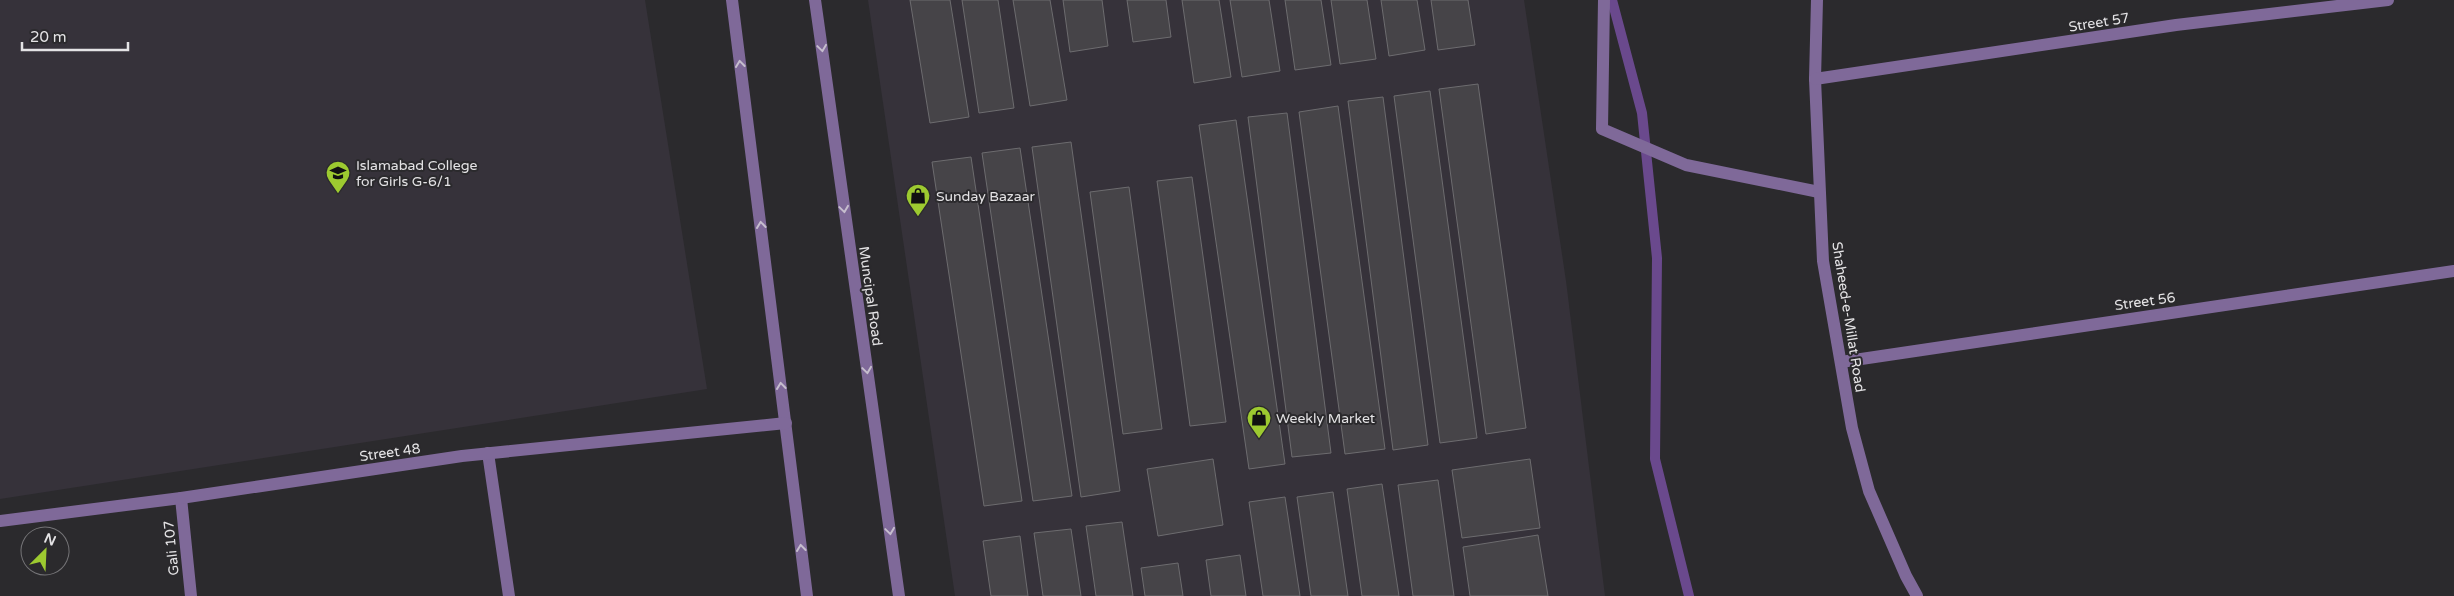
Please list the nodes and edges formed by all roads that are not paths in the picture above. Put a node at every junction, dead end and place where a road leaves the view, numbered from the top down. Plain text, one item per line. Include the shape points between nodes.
1 (732, 0) edge
2 (815, 0) edge
3 (1604, 0) edge
4 (1817, 0) edge
5 (2388, 0) edge
6 (1815, 80) junction
7 (1819, 192) junction
8 (2454, 271) edge
9 (1841, 362) junction
10 (786, 423) junction
11 (488, 454) junction
12 (181, 498) junction
13 (0, 521) edge
14 (191, 596) edge
15 (508, 596) edge
16 (807, 596) edge
17 (899, 596) edge
18 (1917, 596) edge

10 -> 1 street
2 -> 17 street, Muncipal Road
3 - 7 street via 1602,129 1686,165
4 - 6 street, Shaheed-e-Millat Road
5 - 6 street, Street 57 via 2176,25
6 - 7 street, Shaheed-e-Millat Road
7 - 9 street, Shaheed-e-Millat Road via 1823,261
8 - 9 street, Street 56
9 - 18 street, Shaheed-e-Millat Road via 1852,428 1869,491
10 - 11 street, Street 48
16 -> 10 street
11 - 12 street, Street 48
11 - 15 street
12 - 13 street, Street 48
12 - 14 street, Gali 107

